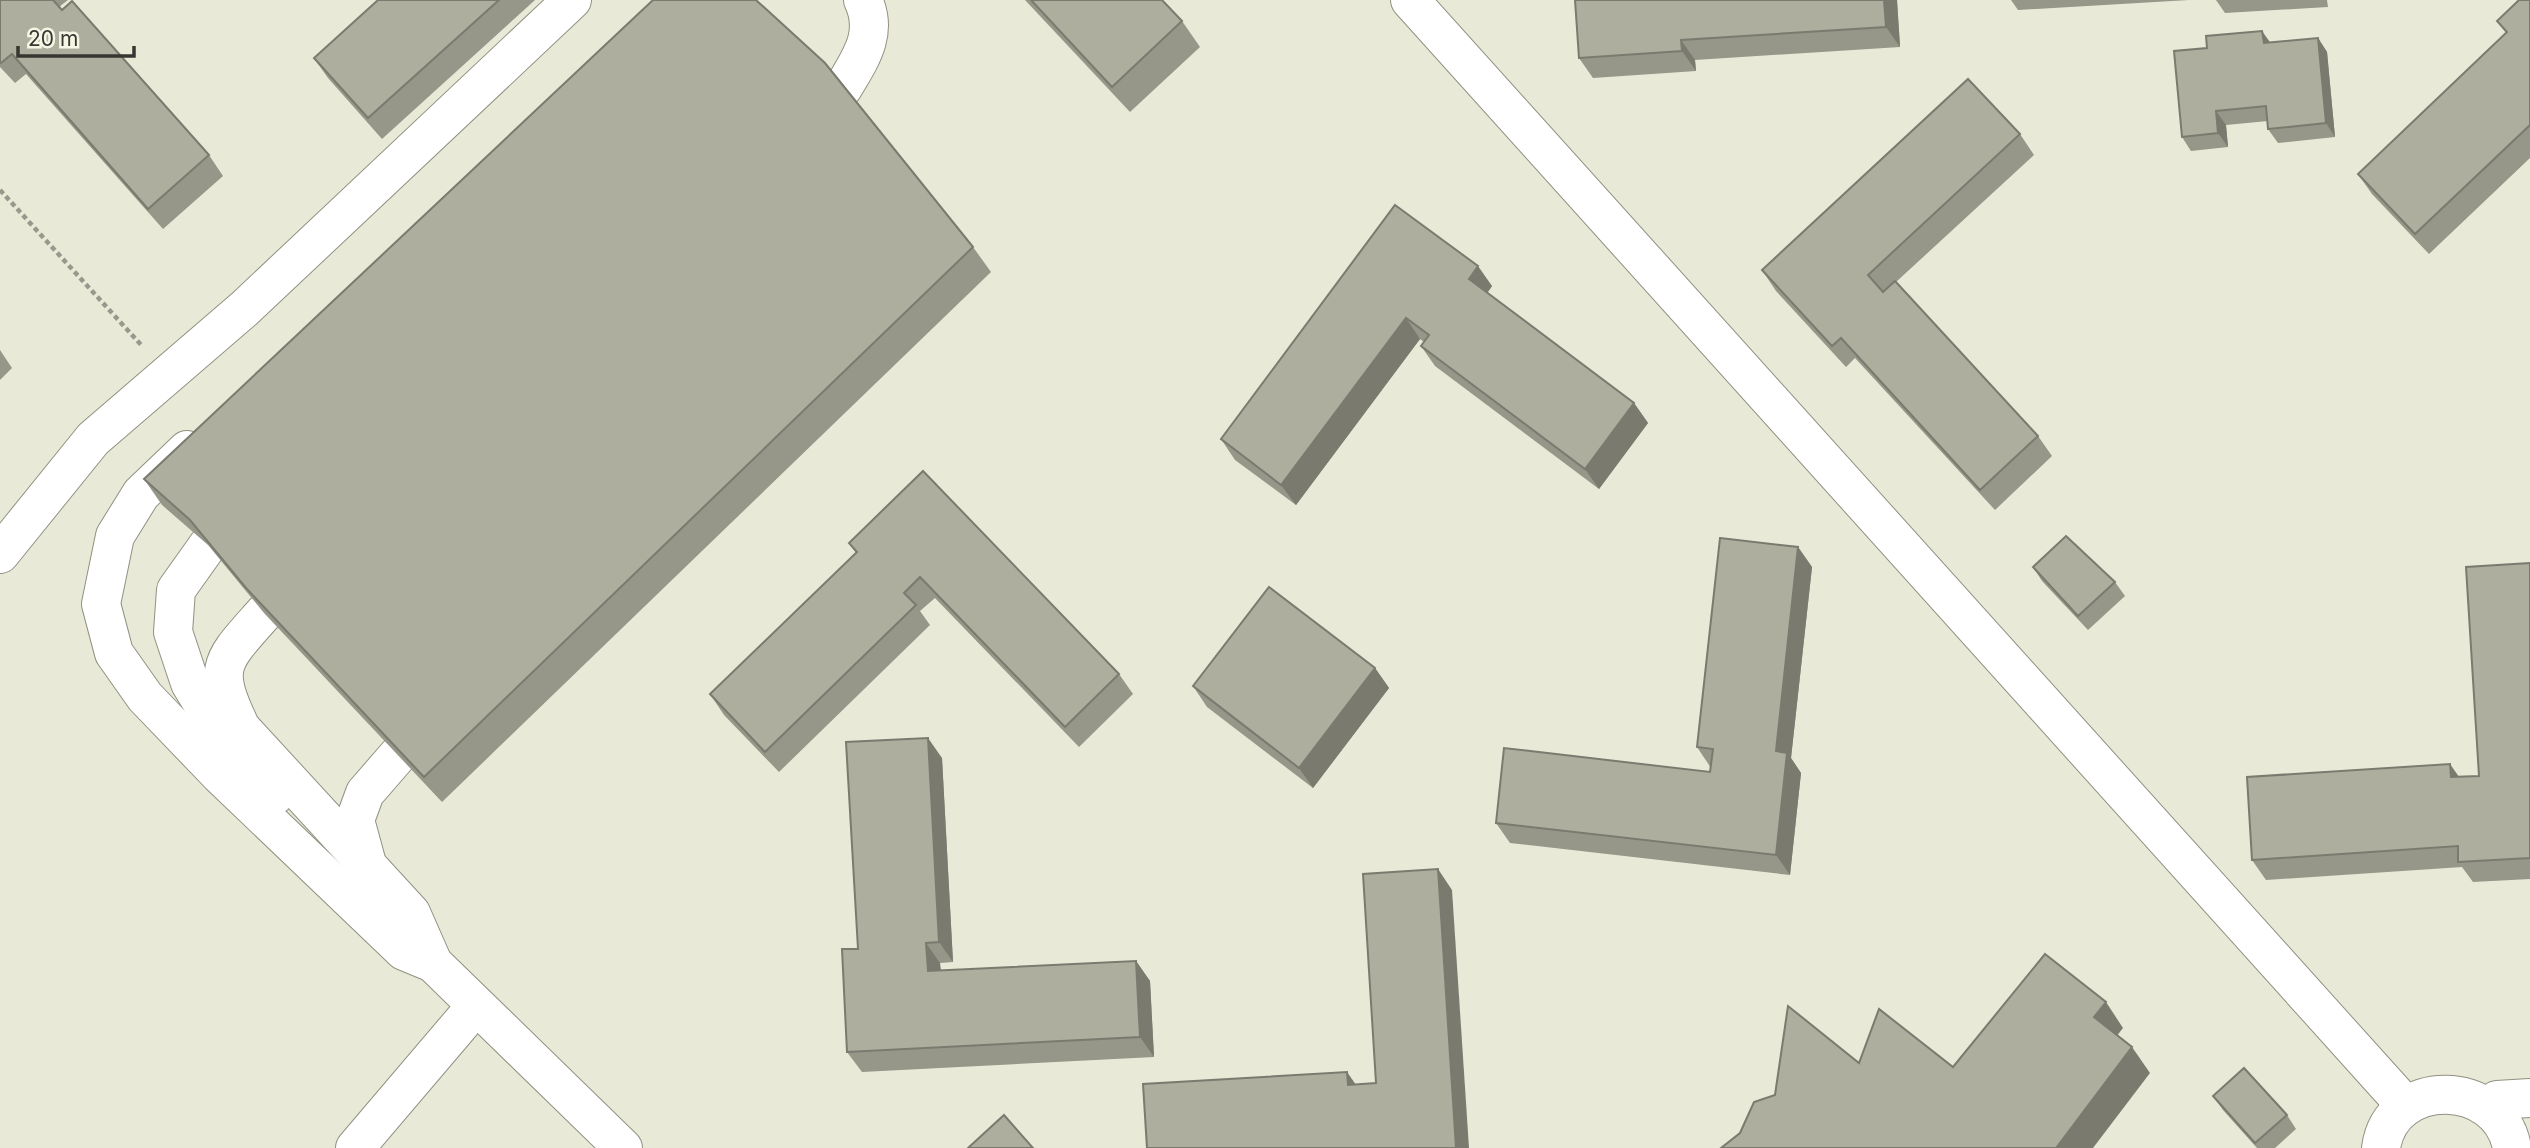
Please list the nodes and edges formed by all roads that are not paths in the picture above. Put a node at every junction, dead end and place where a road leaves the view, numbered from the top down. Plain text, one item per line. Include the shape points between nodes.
1 (572, 0) edge
2 (863, 0) edge
3 (1410, 0) edge
4 (843, 88) edge
5 (212, 427) edge
6 (208, 545) edge
7 (0, 554) edge
8 (264, 613) edge
9 (398, 755) edge
10 (368, 866) junction
11 (427, 960) junction
12 (475, 1007) junction
13 (2530, 1098) edge
14 (2406, 1105) junction
15 (2493, 1112) junction
16 (355, 1148) edge
17 (623, 1148) edge
18 (2381, 1148) edge
19 (2512, 1148) edge

1 - 7 lane via 244,309 93,439
2 - 4 lane via 870,14 869,44
3 - 14 lane
5 - 11 lane via 141,494 115,536 101,604 114,653 145,697 220,775 404,951
6 - 11 lane via 176,590 173,632 190,683 247,765
8 - 10 lane via 227,656 223,691 242,728
9 - 10 lane via 365,793 355,820
10 - 11 lane via 411,913
11 - 12 lane
12 - 16 lane
12 - 17 lane
13 - 15 lane via 2497,1100
14 - 15 lane via 2432,1095 2460,1094
14 - 18 lane via 2392,1121
15 - 19 lane

